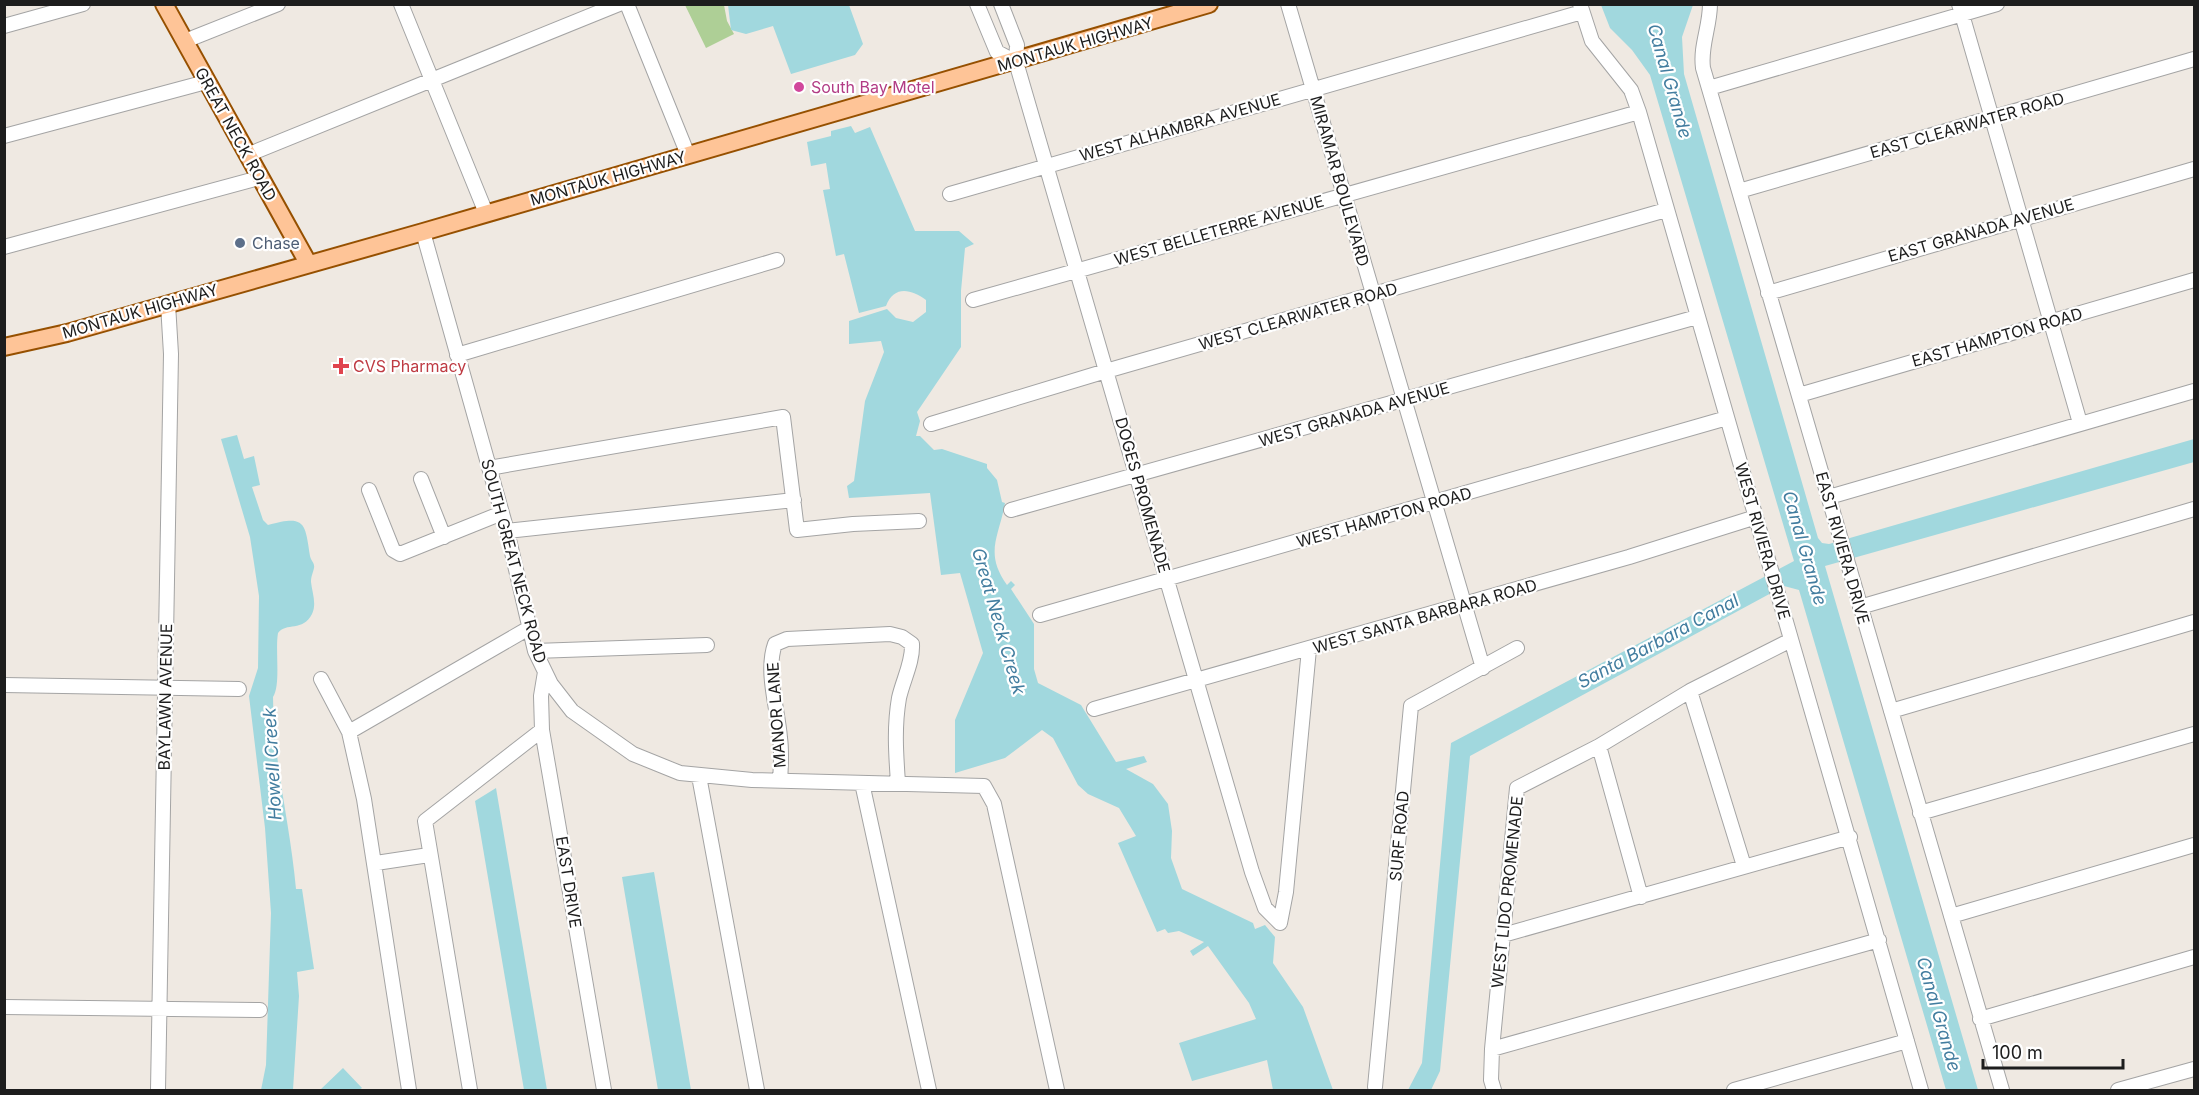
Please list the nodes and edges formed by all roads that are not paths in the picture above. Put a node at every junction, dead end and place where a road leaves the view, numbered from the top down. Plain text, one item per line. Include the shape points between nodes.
1 (82, 4) edge
2 (164, 4) edge
3 (278, 4) edge
4 (401, 4) edge
5 (619, 4) edge
6 (627, 4) edge
7 (977, 4) edge
8 (1001, 4) edge
9 (1209, 4) edge
10 (1288, 4) edge
11 (1710, 4) edge
12 (1997, 4) edge
13 (1581, 8) edge
14 (1961, 9) edge
15 (4, 26) edge
16 (185, 41) junction
17 (2194, 59) edge
18 (1016, 62) junction
19 (432, 80) junction
20 (206, 82) junction
21 (1709, 88) junction
22 (1313, 89) junction
23 (1639, 111) junction
24 (1992, 117) junction
25 (4, 136) edge
26 (247, 155) junction
27 (688, 155) junction
28 (1047, 165) junction
29 (2194, 169) edge
30 (259, 177) junction
31 (1739, 191) junction
32 (950, 194) dead end
33 (1344, 196) junction
34 (1666, 210) junction
35 (486, 213) junction
36 (2021, 218) junction
37 (423, 232) junction
38 (4, 247) edge
39 (777, 260) dead end
40 (308, 263) junction
41 (1078, 270) junction
42 (2194, 280) edge
43 (1768, 292) junction
44 (1373, 295) junction
45 (973, 300) dead end
46 (168, 304) junction
47 (1697, 317) junction
48 (2051, 321) junction
49 (4, 347) edge
50 (457, 355) junction
51 (1106, 371) junction
52 (2194, 391) edge
53 (1799, 395) junction
54 (1404, 400) junction
55 (1727, 418) junction
56 (2080, 423) junction
57 (931, 424) dead end
58 (489, 468) junction
59 (1138, 476) junction
60 (421, 479) dead end
61 (369, 490) dead end
62 (1829, 497) junction
63 (794, 500) junction
64 (1434, 503) junction
65 (2194, 509) edge
66 (1011, 510) dead end
67 (502, 513) junction
68 (1756, 517) junction
69 (919, 521) dead end
70 (507, 531) junction
71 (444, 537) junction
72 (1168, 579) junction
73 (1464, 604) junction
74 (1860, 607) junction
75 (1040, 615) dead end
76 (2194, 622) edge
77 (529, 628) junction
78 (1791, 640) junction
79 (707, 645) dead end
80 (1517, 648) dead end
81 (1309, 649) junction
82 (535, 651) junction
83 (1483, 668) junction
84 (545, 672) junction
85 (321, 679) dead end
86 (1198, 681) junction
87 (4, 685) edge
88 (165, 688) junction
89 (239, 689) dead end
90 (1690, 691) junction
91 (566, 705) junction
92 (1094, 709) dead end
93 (1891, 711) junction
94 (542, 715) junction
95 (542, 730) junction
96 (349, 732) junction
97 (2194, 734) edge
98 (1599, 746) junction
99 (699, 776) junction
100 (780, 781) junction
101 (862, 783) junction
102 (898, 783) junction
103 (1920, 813) junction
104 (1850, 837) junction
105 (2194, 845) edge
106 (429, 855) junction
107 (376, 863) junction
108 (1744, 866) junction
109 (1641, 897) junction
110 (1951, 916) junction
111 (1503, 935) junction
112 (1879, 940) junction
113 (2194, 957) edge
114 (4, 1007) edge
115 (160, 1009) junction
116 (260, 1010) dead end
117 (1980, 1019) junction
118 (1907, 1041) junction
119 (1492, 1049) junction
120 (2194, 1069) edge
121 (1374, 1087) dead end
122 (158, 1090) edge
123 (409, 1090) edge
124 (470, 1090) edge
125 (604, 1090) edge
126 (757, 1090) edge
127 (929, 1090) edge
128 (1057, 1090) edge
129 (1494, 1090) edge
130 (1734, 1090) edge
131 (1921, 1090) edge
132 (2002, 1090) edge
133 (2118, 1090) edge

1 - 15 street
2 - 16 main road, GREAT NECK ROAD
3 - 16 street
4 - 19 street
5 - 19 street
6 - 27 street
7 - 18 street via 997,52
8 - 18 street, DOGES PROMENADE via 1017,45
9 - 18 main road, MONTAUK HIGHWAY
10 - 22 street, MIRAMAR BOULEVARD
11 - 21 street, EAST RIVIERA DRIVE via 1701,51
12 - 14 street
13 - 22 street, WEST ALHAMBRA AVENUE
13 - 23 street, WEST RIVIERA DRIVE via 1592,41 1631,90
14 - 21 street
14 - 24 street
16 - 20 main road, GREAT NECK ROAD
17 - 24 street, EAST CLEARWATER ROAD
18 - 27 main road, MONTAUK HIGHWAY
18 - 28 street, DOGES PROMENADE
19 - 26 street
19 - 35 street
20 - 25 street
20 - 26 main road, GREAT NECK ROAD
21 - 31 street, EAST RIVIERA DRIVE
22 - 28 street, WEST ALHAMBRA AVENUE
22 - 33 street, MIRAMAR BOULEVARD
23 - 33 street, WEST BELLETERRE AVENUE
23 - 34 street, WEST RIVIERA DRIVE
24 - 31 street, EAST CLEARWATER ROAD
24 - 36 street
26 - 30 main road, GREAT NECK ROAD
27 - 35 main road, MONTAUK HIGHWAY
28 - 32 street, WEST ALHAMBRA AVENUE
28 - 41 street, DOGES PROMENADE
29 - 36 street, EAST GRANADA AVENUE
30 - 38 street
30 - 40 main road, GREAT NECK ROAD
31 - 43 street, EAST RIVIERA DRIVE
33 - 41 street, WEST BELLETERRE AVENUE
33 - 44 street, MIRAMAR BOULEVARD
34 - 44 street, WEST CLEARWATER ROAD
34 - 47 street, WEST RIVIERA DRIVE
35 - 37 main road, MONTAUK HIGHWAY
36 - 43 street, EAST GRANADA AVENUE
36 - 48 street
37 - 40 main road, MONTAUK HIGHWAY
37 - 50 street, SOUTH GREAT NECK ROAD
39 - 50 street
40 - 46 main road, MONTAUK HIGHWAY
41 - 45 street, WEST BELLETERRE AVENUE
41 - 51 street, DOGES PROMENADE
42 - 48 street, EAST HAMPTON ROAD
43 - 53 street, EAST RIVIERA DRIVE
44 - 51 street, WEST CLEARWATER ROAD
44 - 54 street, MIRAMAR BOULEVARD
46 - 49 main road, MONTAUK HIGHWAY
46 - 88 street, BAYLAWN AVENUE via 171,354
47 - 54 street, WEST GRANADA AVENUE
47 - 55 street, WEST RIVIERA DRIVE
48 - 53 street, EAST HAMPTON ROAD
48 - 56 street
50 - 58 street, SOUTH GREAT NECK ROAD
51 - 57 street, WEST CLEARWATER ROAD
51 - 59 street, DOGES PROMENADE
52 - 56 street
53 - 62 street, EAST RIVIERA DRIVE
54 - 59 street, WEST GRANADA AVENUE
54 - 64 street, MIRAMAR BOULEVARD
55 - 64 street, WEST HAMPTON ROAD
55 - 68 street, WEST RIVIERA DRIVE
56 - 62 street
58 - 63 street via 783,417
58 - 67 street, SOUTH GREAT NECK ROAD
59 - 66 street, WEST GRANADA AVENUE
59 - 72 street, DOGES PROMENADE
60 - 71 street
61 - 71 street via 393,550 400,554
62 - 74 street, EAST RIVIERA DRIVE
63 - 69 street via 797,530
63 - 70 street
64 - 72 street, WEST HAMPTON ROAD
64 - 73 street, MIRAMAR BOULEVARD
65 - 74 street
67 - 70 street, SOUTH GREAT NECK ROAD
67 - 71 street
68 - 73 street, WEST SANTA BARBARA ROAD
68 - 78 street, WEST RIVIERA DRIVE
70 - 77 street, SOUTH GREAT NECK ROAD
72 - 75 street, WEST HAMPTON ROAD
72 - 86 street, DOGES PROMENADE
73 - 81 street, WEST SANTA BARBARA ROAD
73 - 83 street, MIRAMAR BOULEVARD
74 - 93 street, EAST RIVIERA DRIVE
76 - 93 street
77 - 82 street, SOUTH GREAT NECK ROAD
77 - 96 street
78 - 90 street, WEST LIDO PROMENADE
78 - 104 street, WEST RIVIERA DRIVE
79 - 82 street
80 - 83 street, SURF ROAD
81 - 86 street, WEST SANTA BARBARA ROAD
81 - 86 street, DOGES PROMENADE via 1280,923 1265,908 1255,880
82 - 84 street, SOUTH GREAT NECK ROAD
83 - 121 street, SURF ROAD via 1411,706
84 - 91 street, SOUTH GREAT NECK ROAD
84 - 94 street, EAST DRIVE
85 - 96 street
86 - 92 street, WEST SANTA BARBARA ROAD
87 - 88 street
88 - 89 street
88 - 115 street, BAYLAWN AVENUE
90 - 98 street, WEST LIDO PROMENADE
90 - 108 street
91 - 94 street
91 - 99 street, SOUTH GREAT NECK ROAD via 604,736 633,753 664,768
93 - 103 street, EAST RIVIERA DRIVE
94 - 95 street, EAST DRIVE
95 - 106 street via 425,821
95 - 125 street, EAST DRIVE
96 - 107 street
97 - 103 street
98 - 109 street
98 - 111 street, WEST LIDO PROMENADE via 1517,788
99 - 100 street, SOUTH GREAT NECK ROAD
99 - 126 street
100 - 101 street, SOUTH GREAT NECK ROAD
100 - 102 street, MANOR LANE via 781,739 771,667 776,644 794,638 890,634 912,644 896,720
101 - 102 street, SOUTH GREAT NECK ROAD
101 - 127 street
102 - 128 street, SOUTH GREAT NECK ROAD via 984,786 994,804
103 - 110 street, EAST RIVIERA DRIVE
104 - 108 street
104 - 112 street, WEST RIVIERA DRIVE
105 - 110 street
106 - 107 street
106 - 124 street
107 - 123 street
108 - 109 street
109 - 111 street
110 - 117 street, EAST RIVIERA DRIVE
111 - 119 street, WEST LIDO PROMENADE
112 - 118 street, WEST RIVIERA DRIVE
112 - 119 street
113 - 117 street
114 - 115 street
115 - 116 street
115 - 122 street, BAYLAWN AVENUE
117 - 132 street, EAST RIVIERA DRIVE
118 - 130 street
118 - 131 street, WEST RIVIERA DRIVE
119 - 129 street, WEST LIDO PROMENADE
120 - 133 street

